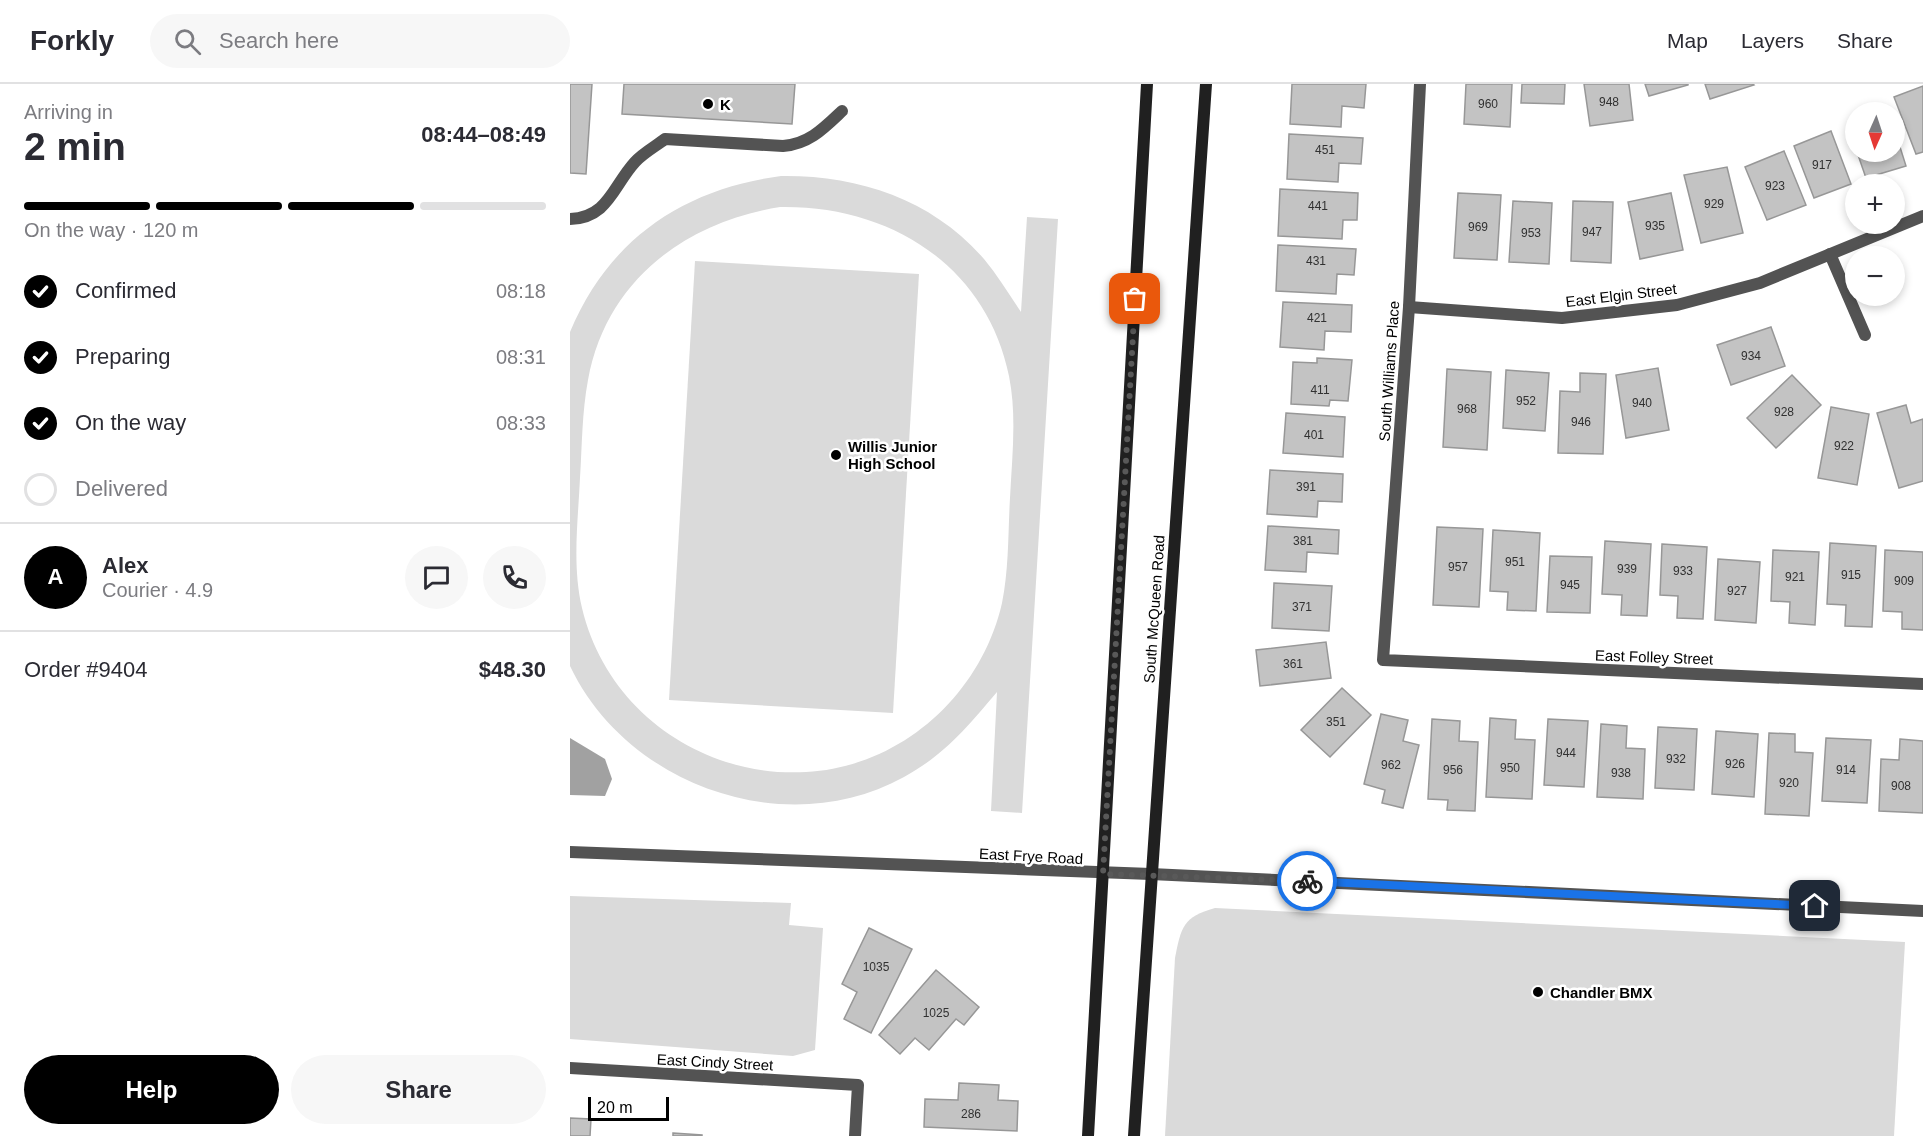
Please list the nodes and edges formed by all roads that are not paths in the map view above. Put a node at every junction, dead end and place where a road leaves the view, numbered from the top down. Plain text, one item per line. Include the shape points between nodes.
1 (1147, 84) edge
2 (1206, 84) edge
3 (1420, 84) edge
4 (842, 111) dead end
5 (1923, 216) edge
6 (570, 219) edge
7 (1830, 254) junction
8 (1409, 307) junction
9 (1865, 335) dead end
10 (1383, 660) joint
11 (1923, 684) edge
12 (570, 852) edge
13 (1103, 874) junction
14 (1151, 874) junction
15 (1923, 911) edge
16 (570, 1068) edge
17 (855, 1136) edge
18 (1088, 1136) edge
19 (1134, 1136) edge

1 - 13 main road
2 - 14 main road, South McQueen Road
3 - 8 street, South Williams Place
4 - 6 street via 819,133 798,145 665,139 636,161 602,208 585,219
5 - 7 street, East Elgin Street
7 - 8 street, East Elgin Street via 1760,283 1677,304 1562,318
7 - 9 street
8 - 10 street, South Williams Place
10 - 11 street, East Folley Street
12 - 13 street, East Frye Road
13 - 14 street, East Frye Road
13 - 18 main road
14 - 15 street, East Frye Road
14 - 19 main road, South McQueen Road
16 - 17 street, East Cindy Street via 858,1085

